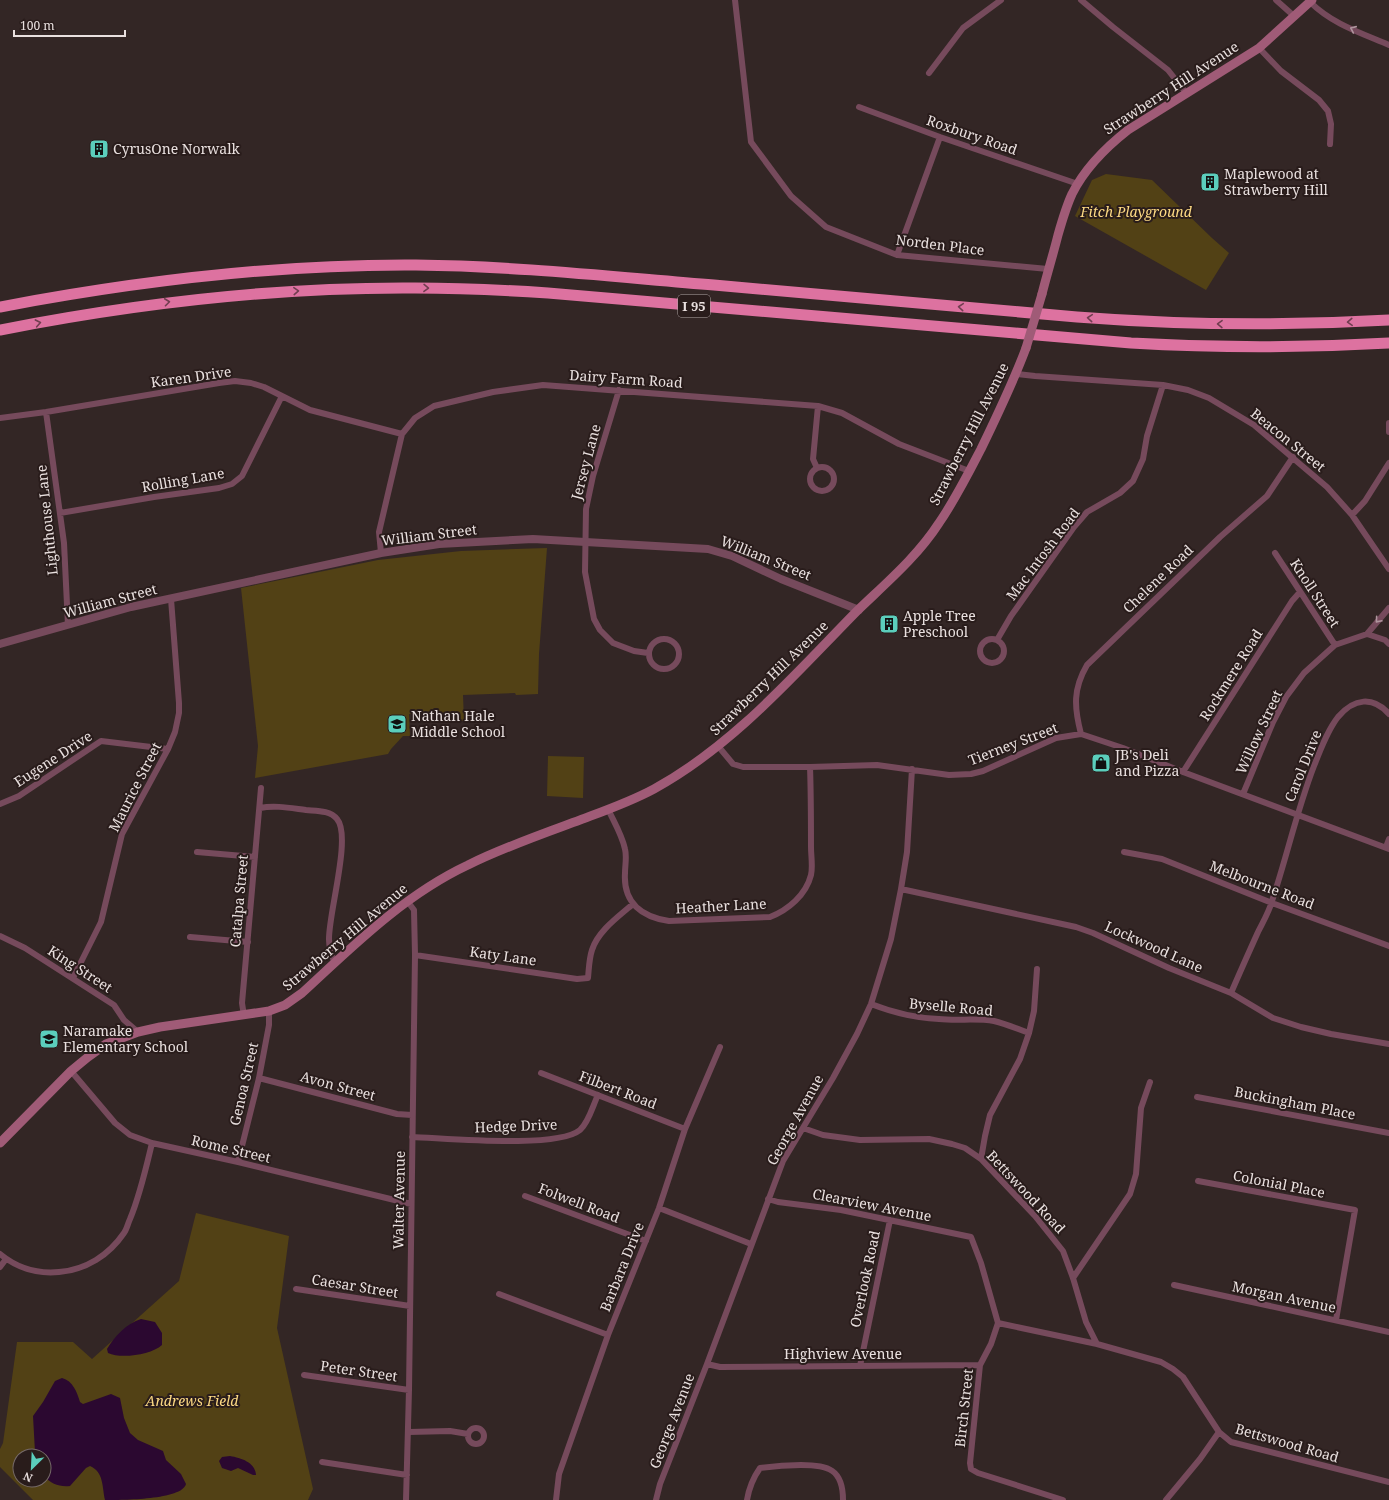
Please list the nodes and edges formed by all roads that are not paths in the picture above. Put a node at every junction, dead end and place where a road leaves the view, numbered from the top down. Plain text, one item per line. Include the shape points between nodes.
1 (735, 0) edge
2 (1001, 0) edge
3 (1081, 0) edge
4 (1276, 0) edge
5 (1311, 1) edge
6 (1294, 16) junction
7 (1389, 45) edge
8 (1259, 48) junction
9 (929, 73) dead end
10 (1187, 94) junction
11 (859, 107) dead end
12 (940, 137) junction
13 (1330, 144) dead end
14 (1078, 184) junction
15 (896, 255) junction
16 (1048, 269) junction
17 (0, 308) edge
18 (1389, 320) edge
19 (0, 330) edge
20 (1389, 343) edge
21 (1017, 374) junction
22 (1163, 385) junction
23 (618, 390) junction
24 (282, 396) junction
25 (818, 406) junction
26 (46, 412) junction
27 (0, 418) edge
28 (1389, 423) edge
29 (1389, 432) edge
30 (402, 434) junction
31 (1293, 457) junction
32 (1389, 462) edge
33 (817, 468) junction
34 (969, 471) junction
35 (60, 513) junction
36 (1352, 515) junction
37 (586, 541) junction
38 (381, 554) junction
39 (1275, 554) dead end
40 (1389, 569) edge
41 (1300, 592) junction
42 (171, 599) junction
43 (1389, 608) edge
44 (859, 610) junction
45 (68, 626) junction
46 (1367, 634) junction
47 (997, 640) dead end
48 (0, 644) edge
49 (1389, 644) edge
50 (1335, 645) junction
51 (648, 652) junction
52 (1389, 714) edge
53 (1081, 734) junction
54 (718, 746) junction
55 (168, 749) junction
56 (810, 767) junction
57 (912, 769) junction
58 (1183, 772) junction
59 (261, 788) dead end
60 (1243, 794) junction
61 (0, 804) edge
62 (260, 808) junction
63 (608, 809) junction
64 (1297, 815) junction
65 (1389, 839) edge
66 (1387, 848) edge
67 (197, 852) dead end
68 (1124, 852) dead end
69 (255, 857) junction
70 (901, 889) junction
71 (408, 902) junction
72 (1272, 903) junction
73 (633, 904) junction
74 (0, 936) edge
75 (190, 937) dead end
76 (248, 942) junction
77 (1389, 946) edge
78 (415, 955) junction
79 (335, 964) junction
80 (1036, 969) dead end
81 (73, 978) junction
82 (1231, 992) junction
83 (871, 1004) junction
84 (269, 1011) junction
85 (244, 1016) junction
86 (138, 1032) junction
87 (1029, 1032) junction
88 (1389, 1044) edge
89 (720, 1047) dead end
90 (71, 1071) junction
91 (542, 1073) dead end
92 (259, 1078) junction
93 (1150, 1082) dead end
94 (598, 1095) junction
95 (1197, 1097) dead end
96 (412, 1115) junction
97 (803, 1128) junction
98 (685, 1129) junction
99 (1389, 1133) edge
100 (412, 1137) junction
101 (0, 1143) edge
102 (152, 1143) junction
103 (981, 1159) junction
104 (238, 1162) junction
105 (1198, 1181) dead end
106 (525, 1196) dead end
107 (768, 1199) junction
108 (411, 1204) junction
109 (659, 1208) junction
110 (890, 1220) junction
111 (646, 1241) junction
112 (751, 1244) junction
113 (0, 1254) edge
114 (6, 1259) junction
115 (0, 1267) edge
116 (1074, 1278) junction
117 (1174, 1285) dead end
118 (296, 1289) dead end
119 (499, 1294) dead end
120 (410, 1306) junction
121 (1336, 1320) junction
122 (998, 1323) junction
123 (1389, 1332) edge
124 (608, 1335) junction
125 (1097, 1344) junction
126 (707, 1364) junction
127 (980, 1365) junction
128 (860, 1366) junction
129 (304, 1375) dead end
130 (409, 1390) junction
131 (409, 1432) junction
132 (1219, 1432) junction
133 (468, 1434) dead end
134 (322, 1462) dead end
135 (407, 1475) junction
136 (1389, 1482) edge
137 (406, 1500) edge
138 (556, 1500) edge
139 (656, 1500) edge
140 (747, 1500) edge
141 (844, 1500) edge
142 (1063, 1500) edge
143 (1166, 1500) edge

1 - 15 street, Norden Place via 751,142 791,196 826,227
2 - 9 street via 963,28
3 - 10 street via 1168,70
4 - 6 street
5 - 6 main road, Strawberry Hill Avenue
7 -> 5 street via 1332,20 1320,12
6 - 8 main road, Strawberry Hill Avenue
8 - 10 main road, Strawberry Hill Avenue
8 - 13 street via 1281,71 1319,100 1328,111
10 - 14 main road, Strawberry Hill Avenue via 1114,141 1090,165
11 - 12 street, Roxbury Road
12 - 14 street, Roxbury Road
12 - 15 street
14 - 16 main road, Strawberry Hill Avenue via 1066,210
15 - 16 street, Norden Place
16 - 21 main road, Strawberry Hill Avenue, bridge
18 -> 17 highway, I 95 via 1283,325 1157,322 548,271 415,265 322,267 209,275 89,291
19 -> 20 highway, I 95 via 124,308 229,296 335,289 415,288 574,295 1131,343 1211,347
21 - 22 street, Beacon Street
21 - 34 main road, Strawberry Hill Avenue
22 - 31 street, Beacon Street via 1209,398 1254,425
22 - 47 street, Mac Intosh Road via 1147,436 1143,459 1133,481 1120,494 1087,512 1074,527
23 - 25 street, Dairy Farm Road
23 - 30 street, Dairy Farm Road via 543,385 493,392 434,406 415,418
23 - 37 street, Jersey Lane via 592,476 586,509
24 - 26 street, Karen Drive via 264,387 235,381
24 - 30 street, Karen Drive via 310,410
24 - 35 street, Rolling Lane via 242,476 232,484
25 - 33 street via 813,459
25 - 34 street, Dairy Farm Road via 842,413 899,444
26 - 27 street, Karen Drive
26 - 35 street, Lighthouse Lane
28 - 29 street
30 - 38 street, Dairy Farm Road via 379,532
31 - 36 street, Beacon Street via 1327,487
31 - 53 street, Chelene Road via 1267,496 1220,537 1087,665 1075,696
32 - 36 street via 1365,501
33 - 33 street via 811,474 811,485 817,491 825,491 832,486 833,475 824,467
34 - 44 main road, Strawberry Hill Avenue via 938,524 916,552
35 - 45 street, Lighthouse Lane
36 - 40 street, Beacon Street
37 - 38 street, William Street via 486,541 439,544
37 - 44 street, William Street via 708,549 732,556
37 - 51 street, Jersey Lane via 585,572 594,619 600,630 613,643 634,651
38 - 42 street, William Street
39 - 41 street, Knoll Street
41 - 50 street, Knoll Street
41 - 58 street, Rockmere Road
42 - 45 street, William Street via 131,607
42 - 55 street, Maurice Street via 179,708 175,732
43 -> 46 street
44 - 54 main road, Strawberry Hill Avenue
45 - 48 street, William Street
46 - 49 street
46 - 50 street, Willow Street
50 - 60 street, Willow Street via 1304,673 1286,697
51 - 51 street via 654,666 664,669 674,666 679,657 678,647 666,638 656,640
52 - 64 street, Carol Drive via 1382,706 1362,701 1353,704 1339,716 1320,751
53 - 57 street, Tierney Street via 1056,738 971,774 949,775
53 - 58 street, Tierney Street
54 - 56 street, Tierney Street via 733,764 743,767
54 - 63 main road, Strawberry Hill Avenue via 652,790
55 - 61 street, Eugene Drive via 101,741 19,796
55 - 81 street, Maurice Street via 122,834 101,922
56 - 57 street, Tierney Street via 877,765
56 - 73 street, Heather Lane via 811,874 805,889 795,902 770,917 669,921 656,919
57 - 70 street, George Avenue via 907,852
58 - 60 street, Tierney Street
59 - 62 street, Catalpa Street
60 - 64 street, Tierney Street
62 - 69 street, Catalpa Street
62 - 79 street via 272,806 331,813 338,819 343,831 329,939
63 - 71 main road, Strawberry Hill Avenue via 469,864 442,878
63 - 73 street via 625,848 625,882
64 - 66 street, Tierney Street
64 - 72 street, Carol Drive
65 - 66 street
67 - 69 street
68 - 72 street, Melbourne Road via 1162,859
69 - 76 street, Catalpa Street
70 - 82 street, Lockwood Lane via 1076,927
70 - 83 street, George Avenue via 891,939
71 - 78 street, Walter Avenue via 414,910
71 - 79 main road, Strawberry Hill Avenue via 394,911
72 - 77 street, Melbourne Road
72 - 82 street, Carol Drive
73 - 78 street, Katy Lane via 595,942 588,978 577,979
74 - 81 street, King Street via 25,948
75 - 76 street
76 - 85 street, Catalpa Street via 242,1003
78 - 96 street, Walter Avenue
79 - 84 main road, Strawberry Hill Avenue via 302,993 285,1005
80 - 87 street via 1034,1011
81 - 86 street, King Street via 114,1005 124,1020
82 - 88 street, Lockwood Lane via 1273,1018 1331,1034
83 - 87 street, Byselle Road via 919,1018 995,1021
83 - 97 street, George Avenue via 836,1072
84 - 85 main road, Strawberry Hill Avenue
84 - 92 street, Genoa Street via 269,1025
85 - 86 main road, Strawberry Hill Avenue
86 - 90 main road, Strawberry Hill Avenue via 106,1044
87 - 103 street via 1020,1059 990,1115
89 - 98 street, Barbara Drive
90 - 101 main road, Strawberry Hill Avenue
90 - 102 street, Rome Street via 115,1123 130,1135
91 - 94 street, Filbert Road
92 - 96 street, Avon Street via 398,1114
92 - 104 street, Genoa Street
93 - 116 street via 1141,1108 1136,1174 1130,1194
94 - 98 street, Filbert Road
94 - 100 street, Hedge Drive via 584,1125 571,1135 541,1140 507,1141
95 - 99 street, Buckingham Place
96 - 100 street, Walter Avenue
97 - 103 street, Bettswood Road via 823,1135 860,1140 929,1139 965,1148
97 - 107 street, George Avenue via 783,1161
98 - 109 street, Barbara Drive
100 - 108 street, Walter Avenue
102 - 104 street, Rome Street
102 - 114 street via 135,1208 125,1232 109,1252 88,1266 48,1274 31,1271
103 - 116 street, Bettswood Road via 1051,1234 1063,1251
104 - 108 street, Rome Street
105 - 121 street, Colonial Place via 1355,1210
106 - 111 street, Folwell Road
107 - 110 street, Clearview Avenue
107 - 112 street, George Avenue
108 - 120 street, Walter Avenue
109 - 111 street, Barbara Drive
109 - 112 street
110 - 122 street, Clearview Avenue via 971,1237
110 - 128 street, Overlook Road
111 - 124 street, Barbara Drive
112 - 126 street, George Avenue
113 - 114 street
114 - 115 street
116 - 125 street, Bettswood Road via 1086,1322
117 - 121 street, Morgan Avenue
118 - 120 street, Caesar Street
119 - 124 street
120 - 130 street, Walter Avenue
121 - 123 street, Morgan Avenue
122 - 125 street, Bettswood Road
122 - 127 street, Birch Street
124 - 138 street, Barbara Drive via 559,1474
125 - 132 street, Bettswood Road via 1160,1362 1173,1369 1183,1377
126 - 128 street, Highview Avenue via 720,1367
126 - 139 street, George Avenue
127 - 128 street, Highview Avenue
127 - 142 street, Birch Street via 971,1470
129 - 130 street, Peter Street
130 - 131 street, Walter Avenue
131 - 133 street via 450,1431
131 - 135 street, Walter Avenue
132 - 136 street, Bettswood Road via 1231,1442
132 - 143 street
134 - 135 street
135 - 137 street, Walter Avenue
140 - 141 street via 760,1468 778,1465 818,1465 830,1468 839,1477

